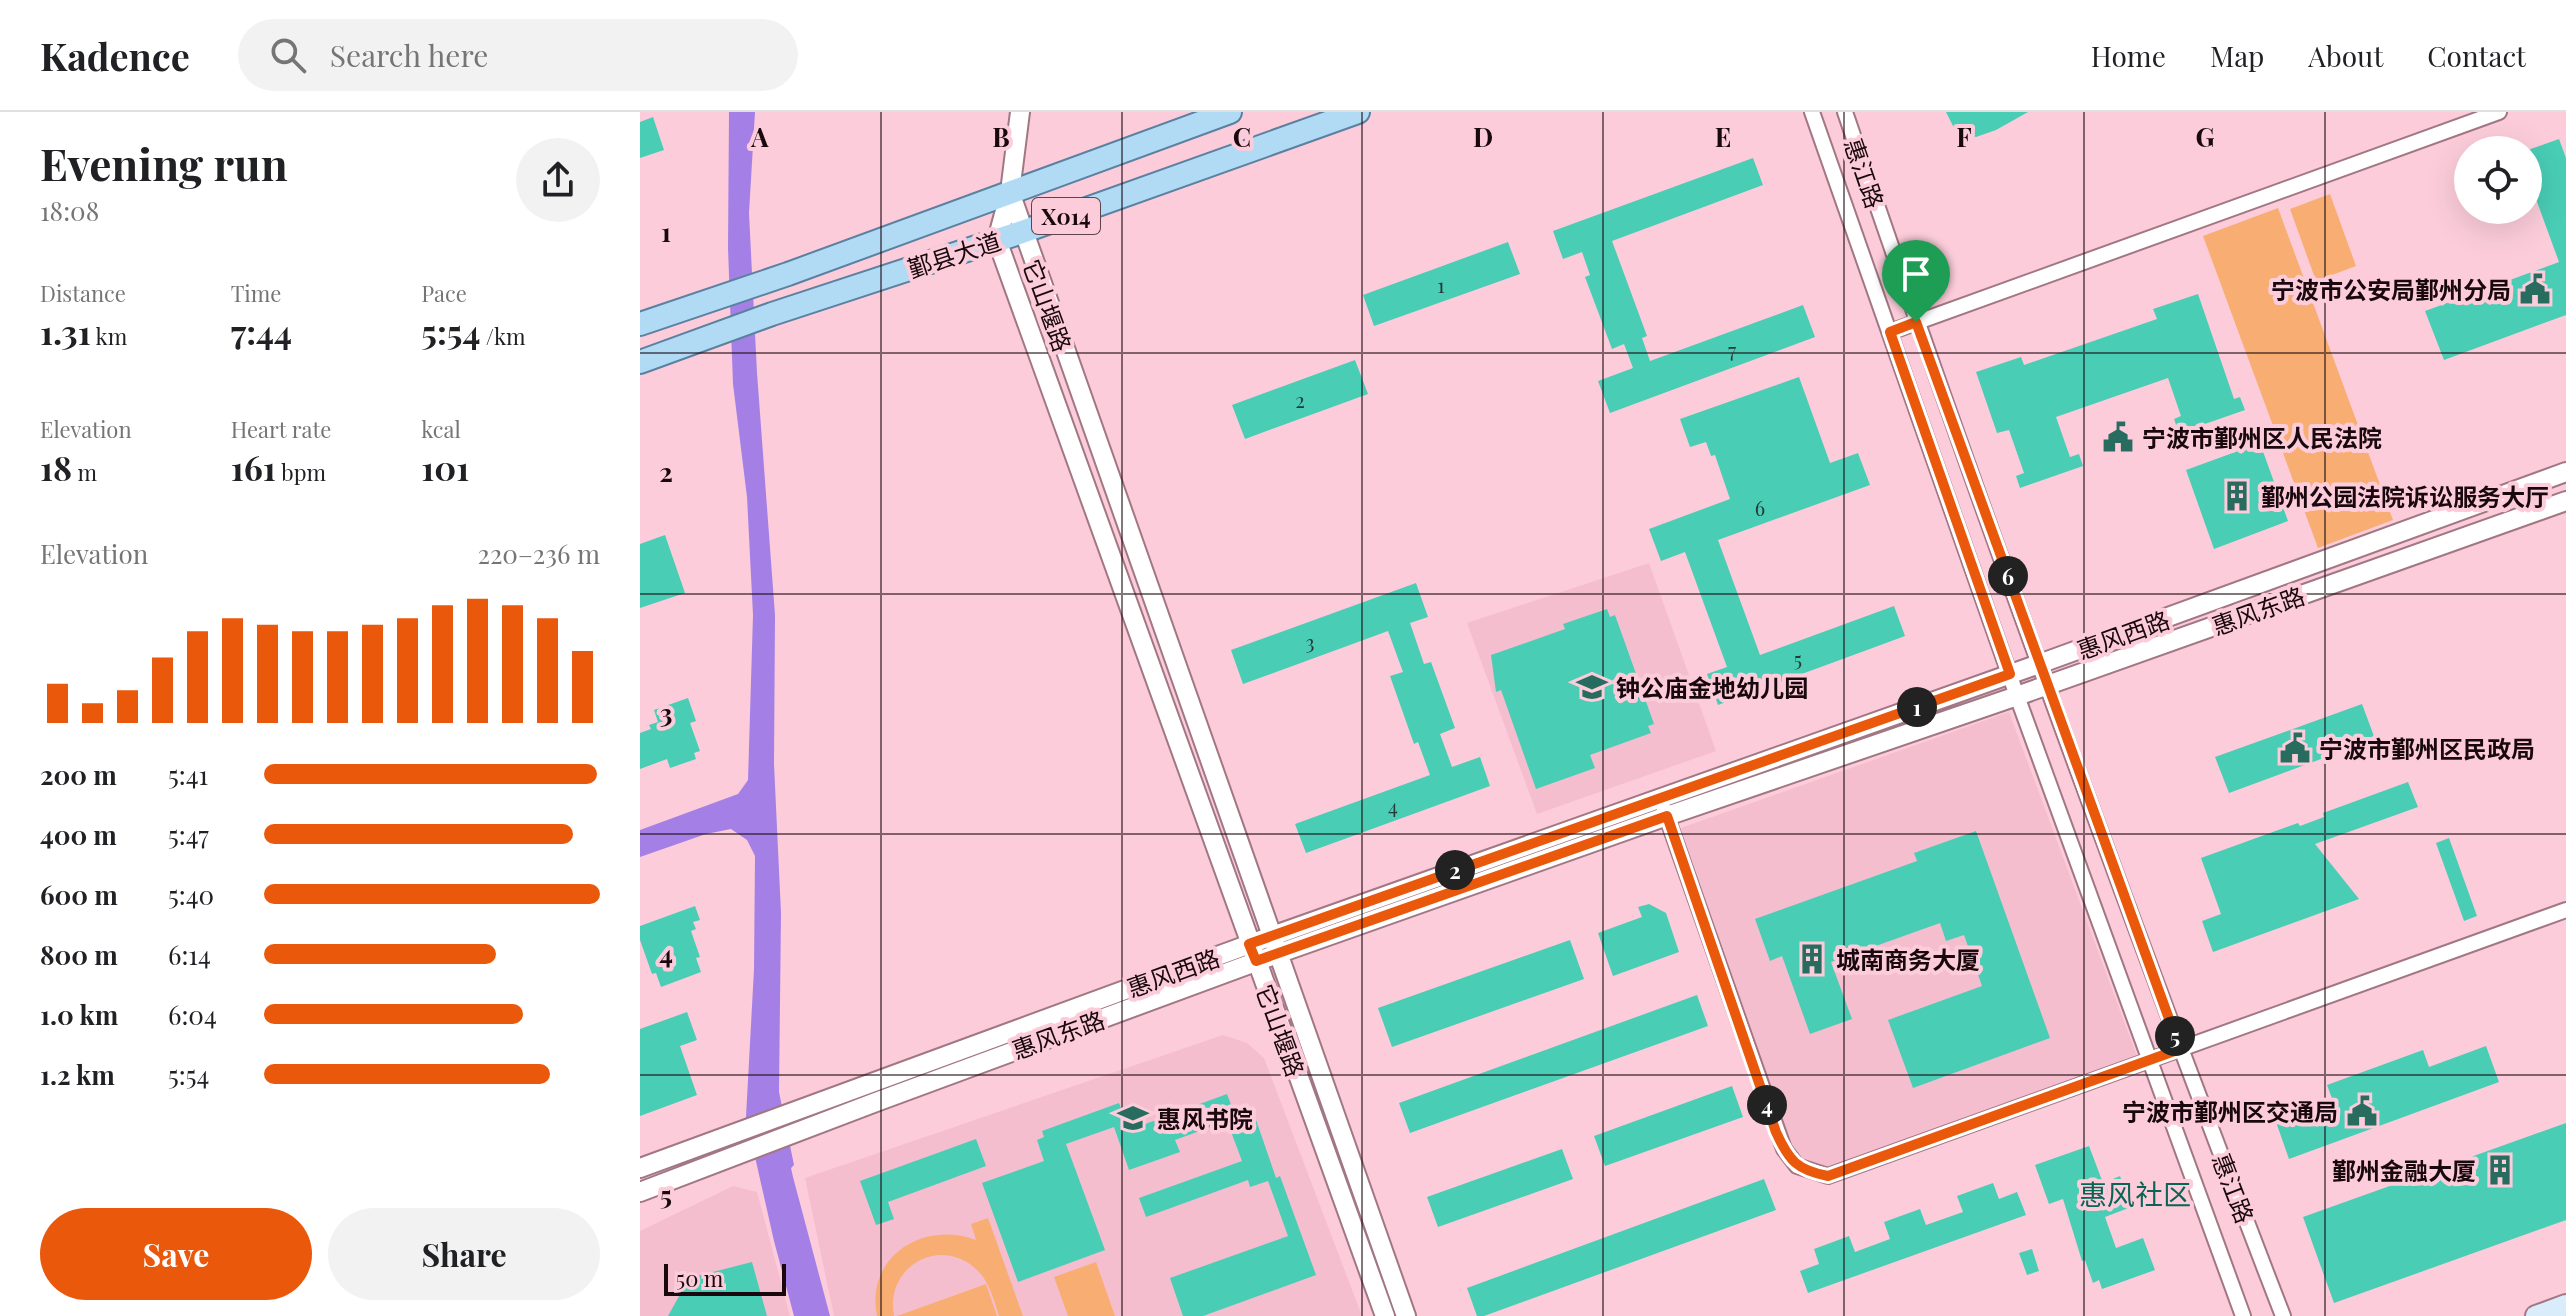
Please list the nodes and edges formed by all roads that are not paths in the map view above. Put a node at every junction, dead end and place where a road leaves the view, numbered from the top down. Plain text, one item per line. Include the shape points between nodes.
1 (1020, 112) edge
2 (1230, 112) edge
3 (1358, 112) edge
4 (1812, 112) edge
5 (1845, 112) edge
6 (2499, 112) edge
7 (1010, 192) junction
8 (1022, 232) junction
9 (997, 240) junction
10 (1916, 322) junction
11 (640, 324) edge
12 (1890, 332) junction
13 (640, 362) edge
14 (2566, 472) edge
15 (2566, 501) edge
16 (2039, 664) junction
17 (2010, 674) junction
18 (2047, 685) junction
19 (2017, 696) junction
20 (1660, 797) junction
21 (1667, 816) junction
22 (2566, 910) edge
23 (1275, 945) junction
24 (1252, 953) junction
25 (2180, 1049) junction
26 (2150, 1060) junction
27 (640, 1168) edge
28 (640, 1192) edge
29 (2566, 1305) edge
30 (1385, 1316) edge
31 (1406, 1316) edge
32 (2243, 1316) edge
33 (2283, 1316) edge
34 (2536, 1316) edge

1 - 7 street
2 - 7 main road, 鄞县大道 / X014
3 - 8 main road, 鄞县大道 / X014
4 - 12 street, 惠江路
5 - 10 street, 惠江路
6 - 10 street
7 - 8 street, 它山堰路
7 - 9 street, 它山堰路
7 - 11 main road, 鄞县大道 / X014
8 - 9 main road, 鄞县大道 / X014
8 - 23 street, 它山堰路
9 - 13 main road, 鄞县大道 / X014
9 - 24 street, 它山堰路
10 - 12 street
10 - 16 street, 惠江路
12 - 17 street, 惠江路
14 - 16 street, 惠风西路
15 - 18 street, 惠风东路
16 - 17 street, 惠风西路
16 - 18 street, 惠江路
17 - 19 street, 惠江路
17 - 20 street, 惠风西路
18 - 19 street, 惠风东路
18 - 25 street, 惠江路
19 - 21 street, 惠风东路
19 - 26 street, 惠江路
20 - 21 street
20 - 23 street, 惠风西路
21 - 23 street, 惠风东路
21 - 26 street via 1776,1132 1797,1166 1828,1176
22 - 25 street
23 - 24 street, 惠风东路
23 - 31 street, 它山堰路
24 - 27 street, 惠风西路
24 - 28 street, 惠风东路
24 - 30 street, 它山堰路
25 - 26 street
25 - 33 street, 惠江路
26 - 32 street, 惠江路
29 - 34 main road

